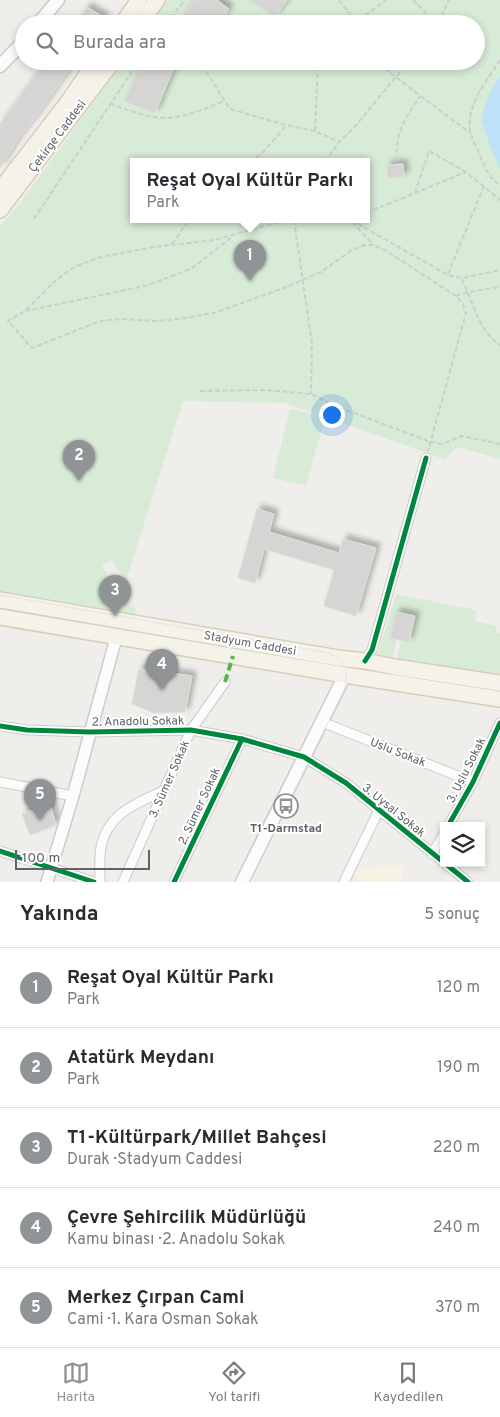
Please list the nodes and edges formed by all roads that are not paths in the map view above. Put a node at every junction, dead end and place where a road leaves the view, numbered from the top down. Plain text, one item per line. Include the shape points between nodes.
1 (58, 0) edge
2 (139, 0) edge
3 (157, 0) edge
4 (46, 15) edge
5 (128, 15) edge
6 (146, 15) edge
7 (15, 50) edge
8 (0, 66) edge
9 (90, 70) edge
10 (107, 70) edge
11 (0, 190) edge
12 (0, 210) edge
13 (426, 458) road end
14 (0, 600) edge
15 (0, 617) edge
16 (116, 638) junction
17 (365, 661) junction
18 (345, 675) junction
19 (226, 682) dead end
20 (500, 683) edge
21 (500, 699) edge
22 (322, 722) junction
23 (500, 723) edge
24 (0, 726) edge
25 (192, 730) junction
26 (90, 732) junction
27 (242, 739) junction
28 (304, 757) junction
29 (0, 782) edge
30 (473, 782) junction
31 (165, 790) junction
32 (73, 796) junction
33 (379, 810) junction
34 (450, 822) edge
35 (440, 841) edge
36 (0, 851) edge
37 (432, 854) junction
38 (53, 868) junction
39 (47, 882) edge
40 (94, 882) edge
41 (100, 882) edge
42 (123, 882) edge
43 (174, 882) edge
44 (242, 882) edge
45 (344, 882) edge
46 (468, 882) edge

1 - 4 main road
2 - 5 main road
3 - 6 main road
7 - 8 main road
9 - 11 main road, Çekirge Caddesi
10 - 12 main road, Çekirge Caddesi
13 - 17 street via 372,650
14 - 17 main road, Stadyum Caddesi
15 - 16 main road
16 - 18 main road
16 - 26 street
17 - 20 main road, Stadyum Caddesi
18 - 21 main road
18 - 22 main road
19 - 25 street, 3. Sümer Sokak
22 - 28 main road
22 - 30 street, Uslu Sokak
23 - 30 street, 3. Uslu Sokak
24 - 26 street, 2. Anadolu Sokak
25 - 26 street, 2. Anadolu Sokak
25 - 27 street, 2. Anadolu Sokak
25 - 31 street, 3. Sümer Sokak
26 - 32 street
27 - 28 street, 2. Anadolu Sokak
27 - 43 street, 2. Sümer Sokak
28 - 33 street, 3. Uysal Sokak via 346,783
28 - 44 main road
29 - 32 street
30 - 34 street, 3. Uslu Sokak
31 - 41 street via 129,807 111,823 101,847
31 - 42 street, 3. Sümer Sokak
32 - 38 street
33 - 37 street, 3. Uysal Sokak
33 - 45 street
35 - 37 street
36 - 38 street
37 - 46 street, 3. Uysal Sokak
38 - 39 street
38 - 40 street

